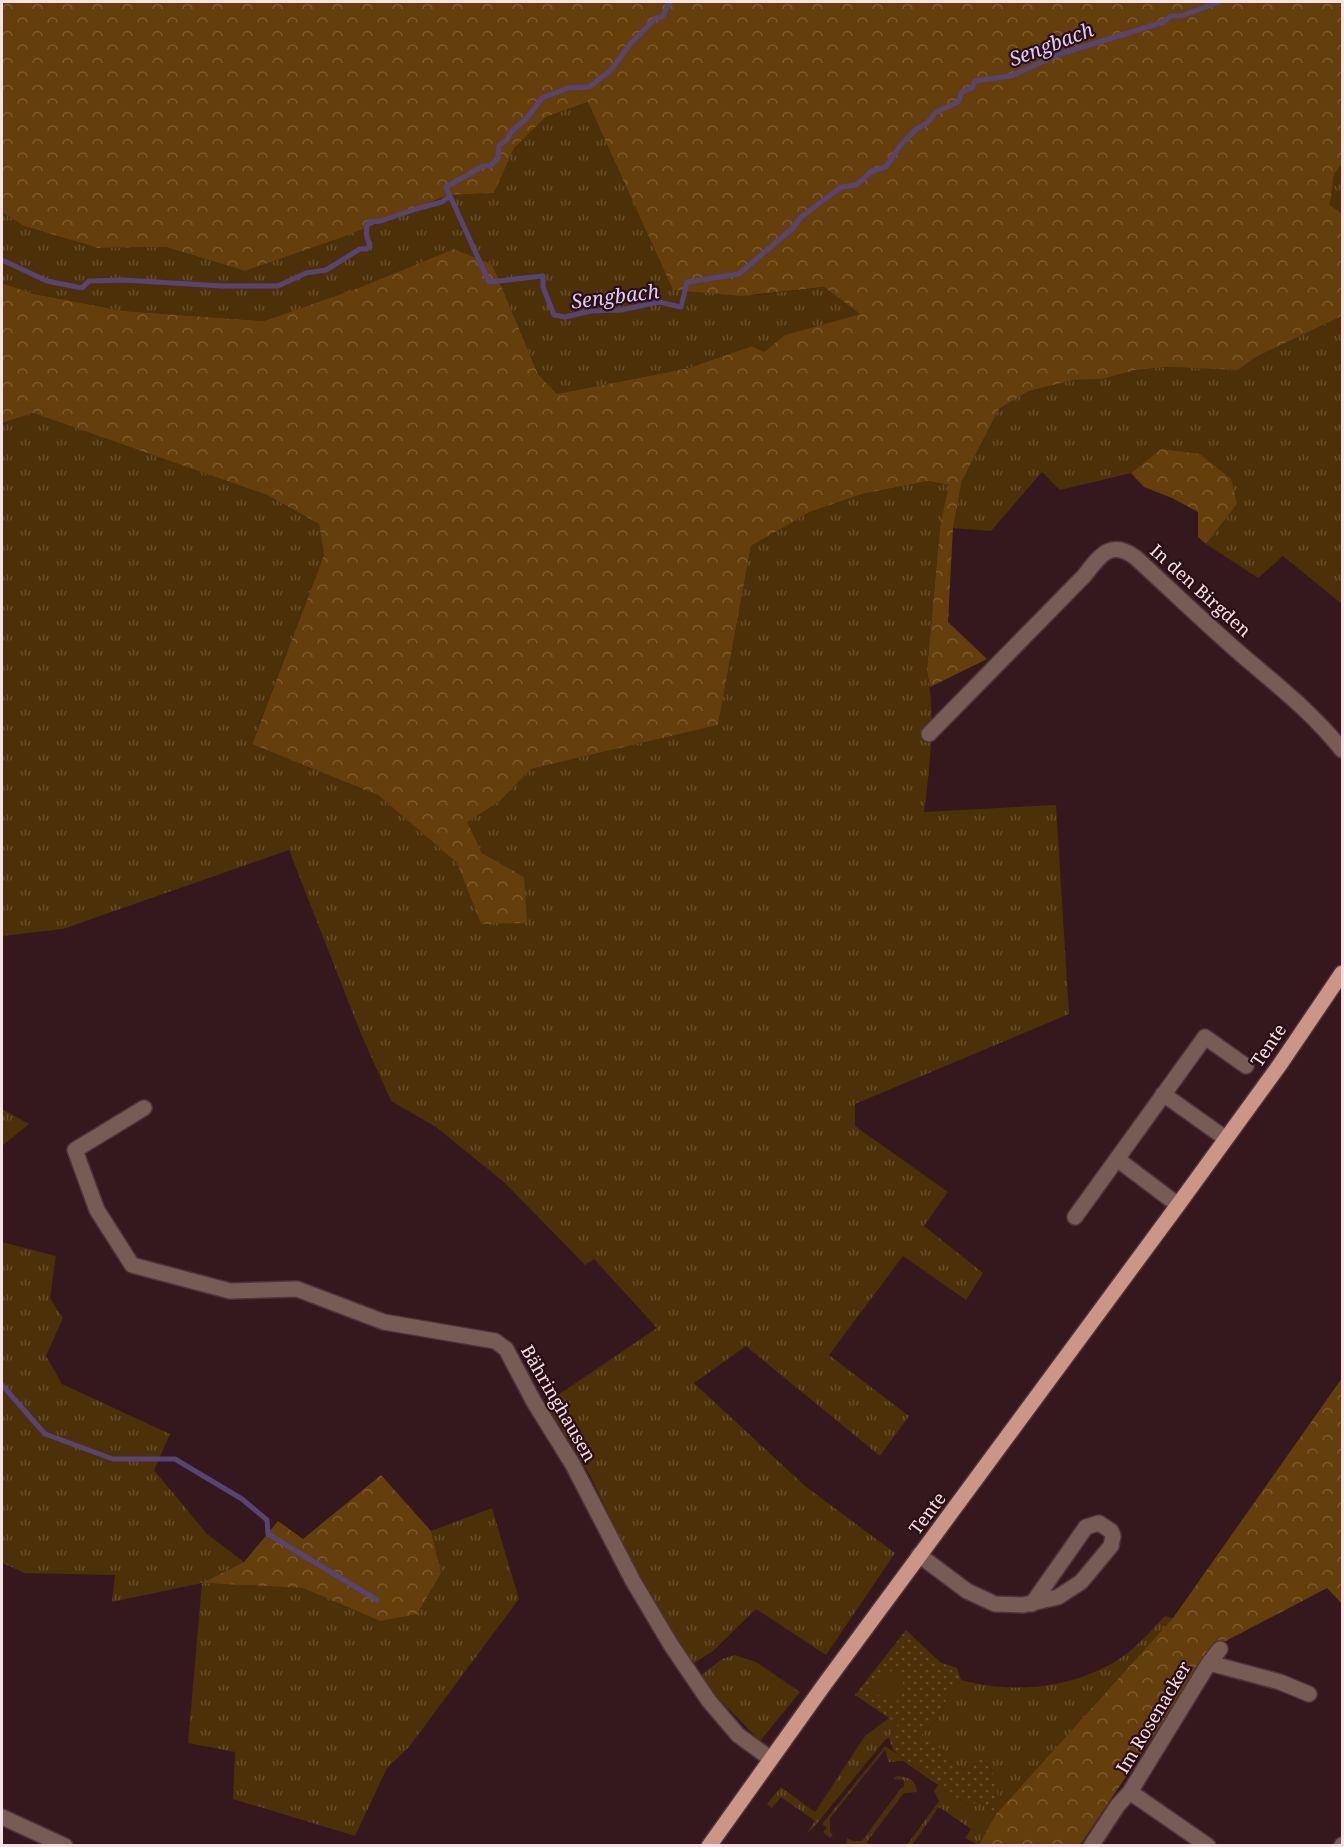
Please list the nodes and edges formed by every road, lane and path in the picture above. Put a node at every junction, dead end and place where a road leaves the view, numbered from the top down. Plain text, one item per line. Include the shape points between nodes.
1 (929, 734) dead end
2 (1342, 750) edge
3 (1342, 973) edge
4 (1246, 1066) dead end
5 (1163, 1094) junction
6 (144, 1108) dead end
7 (1225, 1138) junction
8 (1117, 1159) junction
9 (1178, 1205) junction
10 (1075, 1217) dead end
11 (920, 1555) junction
12 (1032, 1604) junction
13 (1220, 1649) dead end
14 (1209, 1663) junction
15 (1309, 1694) dead end
16 (771, 1759) junction
17 (1130, 1792) junction
18 (2, 1817) edge
19 (65, 1845) edge
20 (709, 1845) edge
21 (1091, 1845) edge
22 (1208, 1845) edge

1 - 2 street, In den Birgden via 1099,557 1119,549 1135,556 1288,693
3 - 7 main road, Tente
4 - 5 street, Tente via 1205,1038
5 - 7 street
5 - 8 street, Tente
6 - 16 street, Bähringhausen via 75,1150 97,1210 132,1265 230,1291 297,1289 384,1322 495,1341 506,1349 671,1645 738,1735
7 - 9 main road, Tente
8 - 9 street
8 - 10 street, Tente
9 - 11 main road, Tente
11 - 12 street via 967,1591 995,1604
11 - 16 main road, Tente
12 - 12 street via 1058,1597 1081,1582 1111,1546 1111,1531 1100,1523 1086,1527
13 - 14 street, Im Rosenacker
14 - 15 street, Im Rosenacker
14 - 17 street, Im Rosenacker
16 - 20 main road, Tente
17 - 21 street, Im Rosenacker
17 - 22 street, Im Rosenacker
18 - 19 street

